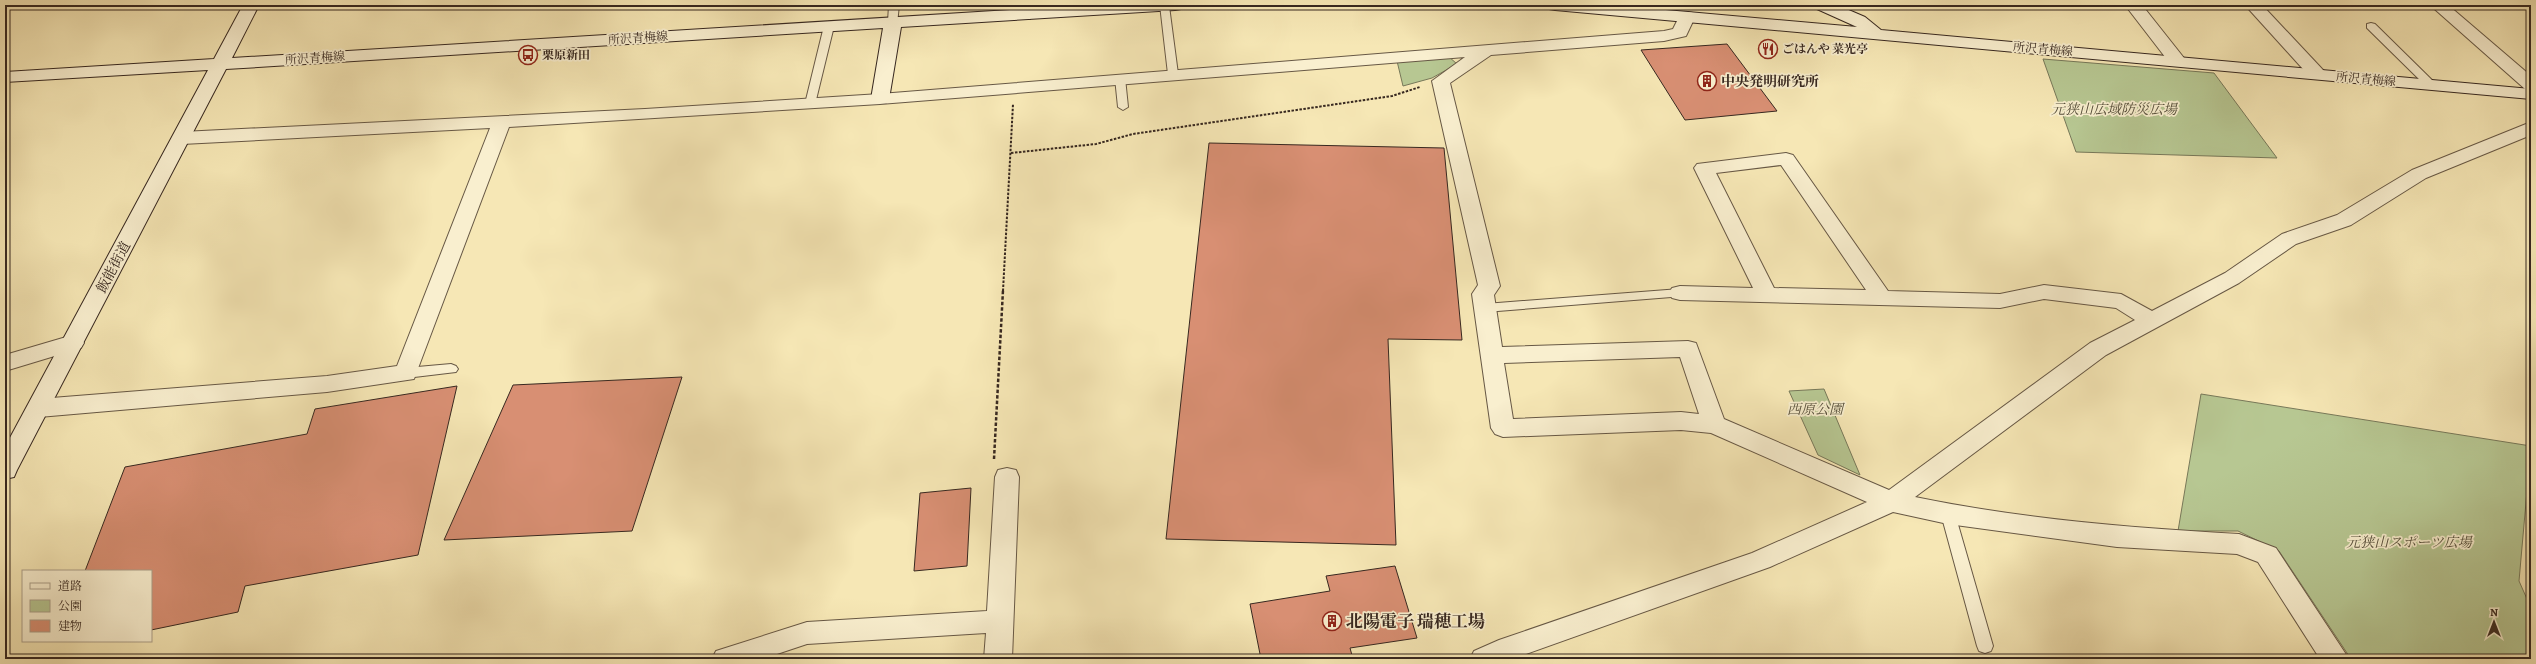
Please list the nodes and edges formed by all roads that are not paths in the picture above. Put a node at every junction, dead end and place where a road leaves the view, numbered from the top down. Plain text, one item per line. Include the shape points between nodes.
1 (251, 5) edge
2 (894, 5) edge
3 (1170, 5) edge
4 (1557, 5) edge
5 (1823, 5) edge
6 (2133, 5) edge
7 (2253, 5) edge
8 (2438, 5) edge
9 (1109, 7) edge
10 (1023, 10) edge
11 (1687, 17) junction
12 (893, 22) junction
13 (829, 26) junction
14 (2371, 26) dead end
15 (1876, 34) junction
16 (1487, 49) junction
17 (2178, 62) junction
18 (221, 64) junction
19 (1173, 74) junction
20 (2318, 75) junction
21 (5, 77) edge
22 (1120, 78) junction
23 (2431, 85) junction
24 (2531, 85) edge
25 (2531, 94) edge
26 (880, 99) junction
27 (810, 104) junction
28 (1123, 107) dead end
29 (502, 121) junction
30 (2531, 128) edge
31 (182, 138) junction
32 (1680, 293) joint
33 (1767, 296) junction
34 (1882, 298) junction
35 (1486, 308) junction
36 (2151, 320) junction
37 (73, 342) junction
38 (1492, 355) junction
39 (5, 363) edge
40 (451, 369) dead end
41 (406, 373) junction
42 (39, 408) junction
43 (1714, 425) junction
44 (5, 470) edge
45 (1000, 470) road end
46 (1891, 502) junction
47 (1948, 514) junction
48 (1001, 621) junction
49 (1985, 646) dead end
50 (726, 659) edge
51 (998, 659) edge
52 (1484, 659) edge
53 (2335, 659) edge

1 - 18 street, 飯能街道
2 - 12 lane
3 - 9 street, 所沢青梅線
3 - 19 lane
4 - 11 street, 所沢青梅線
5 - 15 street via 1859,21
6 - 17 street
7 - 20 street
8 - 24 street
9 - 10 street, 所沢青梅線
10 - 12 street, 所沢青梅線
11 - 15 street, 所沢青梅線
11 - 16 street via 1680,32 1664,36
12 - 13 street, 所沢青梅線
12 - 26 street
13 - 18 street, 所沢青梅線
13 - 27 lane
14 - 23 lane
15 - 17 street, 所沢青梅線
16 - 19 street
16 - 35 street via 1441,81 1489,286 1484,294
17 - 20 street, 所沢青梅線
18 - 21 street, 所沢青梅線
18 - 31 street, 飯能街道
19 - 22 street
20 - 23 street, 所沢青梅線
22 - 26 street
22 - 28 lane
23 - 25 street, 所沢青梅線
26 - 27 street
27 - 29 street
29 - 31 street
29 - 41 street
30 - 36 street via 2419,174 2344,220 2289,239 2232,278
31 - 37 street, 飯能街道
32 - 33 street
32 - 35 lane
33 - 34 street
33 - 34 street via 1704,168 1786,159
34 - 36 street via 2000,301 2044,292 2121,302
35 - 38 street
36 - 46 street via 2098,349
37 - 39 street
37 - 42 street, 飯能街道
38 - 43 street via 1688,349
38 - 43 street via 1503,428 1681,421
40 - 41 lane
41 - 42 street via 327,384
42 - 44 street, 飯能街道
43 - 46 street
45 - 48 street
46 - 47 street
46 - 52 street via 1761,560
47 - 49 lane
47 - 53 street via 2117,537 2239,544 2267,555
48 - 50 street via 807,633
48 - 51 street

